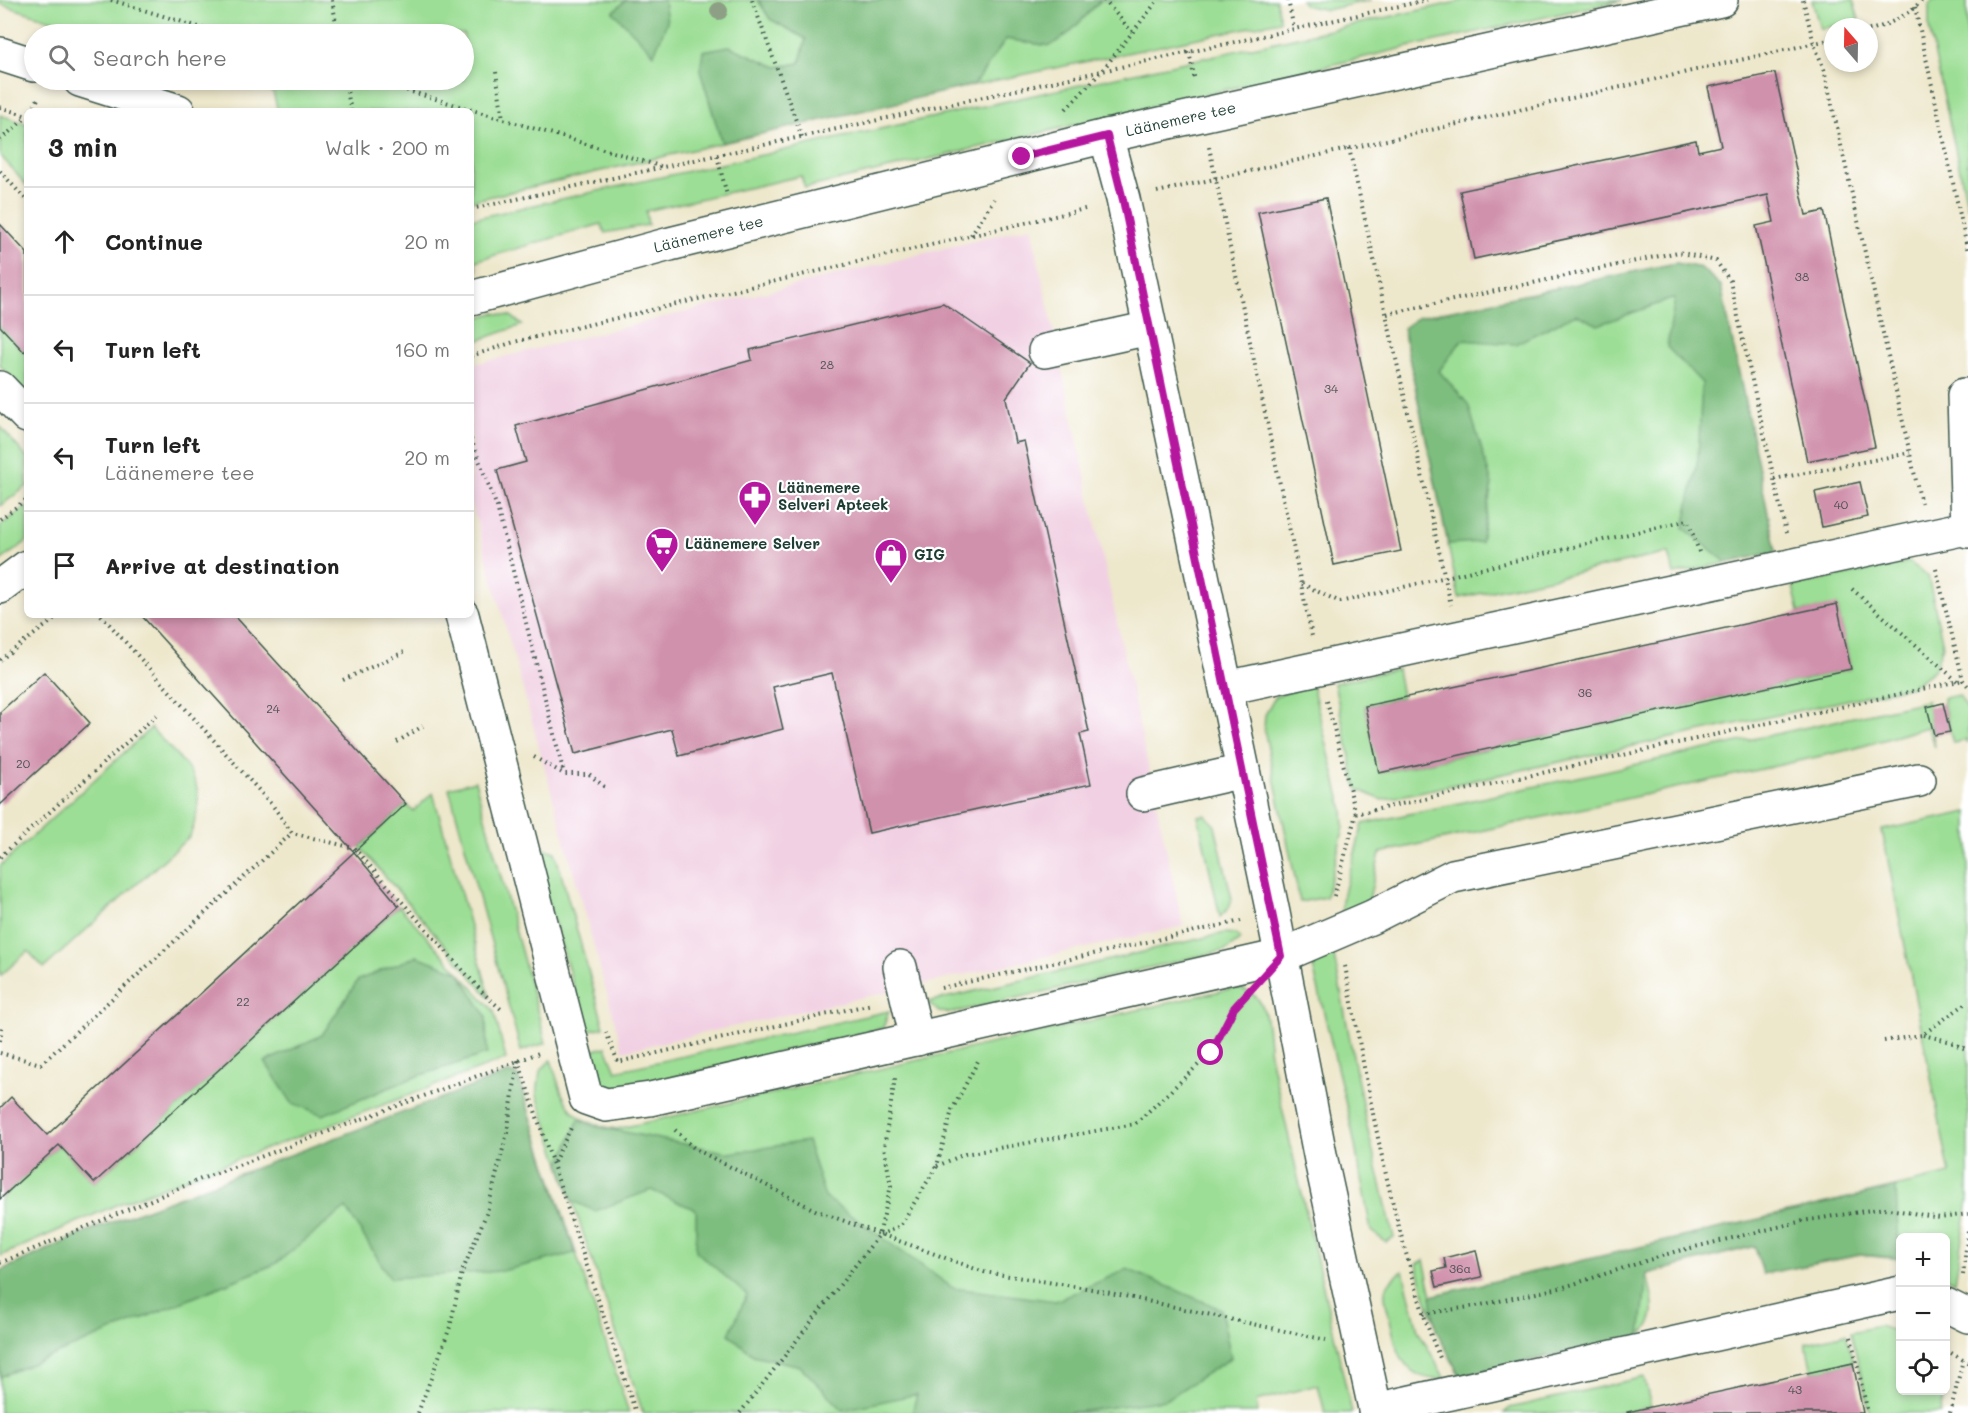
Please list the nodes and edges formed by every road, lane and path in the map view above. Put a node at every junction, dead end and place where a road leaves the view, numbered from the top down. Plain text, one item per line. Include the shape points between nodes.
1 (111, 0) edge
2 (332, 0) edge
3 (752, 0) edge
4 (1104, 0) edge
5 (1158, 0) edge
6 (1288, 0) edge
7 (1427, 0) edge
8 (1721, 0) edge
9 (1803, 0) edge
10 (1922, 0) edge
11 (1915, 7) junction
12 (189, 24) edge
13 (336, 24) edge
14 (1878, 28) edge
15 (1294, 29) junction
16 (1132, 32) junction
17 (0, 54) edge
18 (24, 62) edge
19 (496, 72) dead end
20 (1101, 72) junction
21 (112, 90) edge
22 (347, 90) edge
23 (406, 90) edge
24 (0, 107) edge
25 (169, 108) edge
26 (350, 108) edge
27 (466, 108) edge
28 (474, 110) edge
29 (24, 115) edge
30 (1202, 115) junction
31 (24, 119) edge
32 (503, 119) junction
33 (1107, 136) junction
34 (802, 137) junction
35 (0, 140) edge
36 (1349, 148) dead end
37 (664, 167) junction
38 (0, 171) edge
39 (24, 198) edge
40 (474, 208) edge
41 (1968, 252) edge
42 (474, 297) edge
43 (1387, 314) junction
44 (1150, 328) junction
45 (1045, 351) dead end
46 (0, 388) edge
47 (1964, 395) dead end
48 (24, 413) edge
49 (474, 448) edge
50 (1910, 453) junction
51 (1774, 479) junction
52 (24, 501) edge
53 (0, 519) edge
54 (1967, 529) edge
55 (1929, 536) junction
56 (1806, 563) junction
57 (24, 569) edge
58 (1447, 577) junction
59 (1301, 584) junction
60 (1710, 584) junction
61 (0, 587) edge
62 (56, 618) edge
63 (104, 618) edge
64 (463, 618) edge
65 (1456, 638) junction
66 (404, 652) dead end
67 (0, 660) edge
68 (1319, 668) junction
69 (343, 680) dead end
70 (1963, 680) junction
71 (1958, 681) junction
72 (1968, 686) edge
73 (1226, 688) junction
74 (160, 712) dead end
75 (423, 726) dead end
76 (397, 742) dead end
77 (526, 753) dead end
78 (1243, 771) junction
79 (564, 774) junction
80 (1919, 780) dead end
81 (607, 789) dead end
82 (1143, 794) dead end
83 (1356, 814) junction
84 (292, 833) junction
85 (0, 857) edge
86 (1339, 929) junction
87 (1281, 956) junction
88 (1046, 965) dead end
89 (900, 967) dead end
90 (1040, 973) dead end
91 (1242, 1000) dead end
92 (1968, 1002) edge
93 (501, 1009) dead end
94 (999, 1020) junction
95 (2, 1026) dead end
96 (1922, 1035) junction
97 (0, 1041) edge
98 (908, 1041) junction
99 (1884, 1041) dead end
100 (1968, 1050) edge
101 (0, 1053) edge
102 (518, 1060) junction
103 (650, 1099) junction
104 (937, 1167) junction
105 (1968, 1214) edge
106 (879, 1235) junction
107 (0, 1263) edge
108 (1896, 1294) edge
109 (1950, 1307) edge
110 (1424, 1314) junction
111 (1968, 1316) edge
112 (1849, 1326) dead end
113 (1362, 1348) junction
114 (1950, 1352) edge
115 (1963, 1360) junction
116 (1968, 1363) edge
117 (1456, 1392) junction
118 (1376, 1411) edge
119 (418, 1413) edge
120 (636, 1413) edge
121 (740, 1413) edge
122 (1868, 1413) edge
123 (1950, 1413) edge

1 - 12 path
2 - 13 path
3 - 34 path
4 - 16 path
5 - 16 path
6 - 15 path
7 - 15 path
8 - 30 street, Läänemere tee
9 - 50 path via 1824,69
10 - 11 path
11 - 14 path
11 - 41 path
15 - 20 path
16 - 20 path
17 - 18 street
19 - 32 path
20 - 34 path
21 - 25 street
22 - 26 path
23 - 27 path
24 - 29 path
28 - 32 path
30 - 33 street, Läänemere tee
30 - 59 path
31 - 35 path
32 - 37 path
33 - 42 street, Läänemere tee via 670,244
33 - 44 street
34 - 37 path
36 - 43 path
37 - 40 path
38 - 39 path
43 - 51 path via 1678,252 1716,261 1730,282
43 - 58 path
44 - 45 street
44 - 73 street
46 - 48 street
47 - 54 street
49 - 79 path via 497,507
50 - 51 path
50 - 55 path
51 - 56 path
52 - 53 path
54 - 55 street
55 - 56 street
55 - 70 path
56 - 60 street
56 - 71 path
57 - 61 street
58 - 59 path via 1340,602
58 - 60 path via 1689,520
58 - 65 path
59 - 68 path
60 - 65 street
62 - 67 path
63 - 84 path via 273,806
64 - 103 street via 586,1098 606,1106
65 - 68 street
66 - 69 path
68 - 73 street
68 - 83 path
70 - 71 path
70 - 72 path
71 - 83 path
73 - 78 street
74 - 85 path
75 - 76 path
77 - 79 path
78 - 82 street
78 - 87 street
79 - 81 path via 589,774
80 - 86 street via 1453,876
83 - 86 path via 1334,899
84 - 93 path via 354,848
84 - 101 path via 41,1064
86 - 87 street
86 - 110 path via 1375,1125
87 - 94 street
87 - 113 street
88 - 90 path
89 - 98 street
91 - 104 path via 1211,1053 1135,1124 965,1154
92 - 96 path
94 - 98 street
94 - 104 path via 952,1110
95 - 97 path
96 - 99 path
96 - 100 path
98 - 103 street
98 - 106 path via 884,1147 891,1186
102 - 107 path via 201,1179
102 - 119 path via 507,1133 487,1212 462,1272 450,1327
102 - 120 path
103 - 106 path via 695,1149 817,1211
104 - 106 path via 900,1226
105 - 110 path via 1940,1218 1884,1208 1803,1221 1674,1252 1564,1287
106 - 113 path via 984,1272 1092,1289
106 - 121 path
108 - 117 street
109 - 111 street
110 - 117 path via 1430,1337
112 - 122 path
113 - 118 street
114 - 115 path
115 - 116 path
115 - 123 path
117 - 118 street

